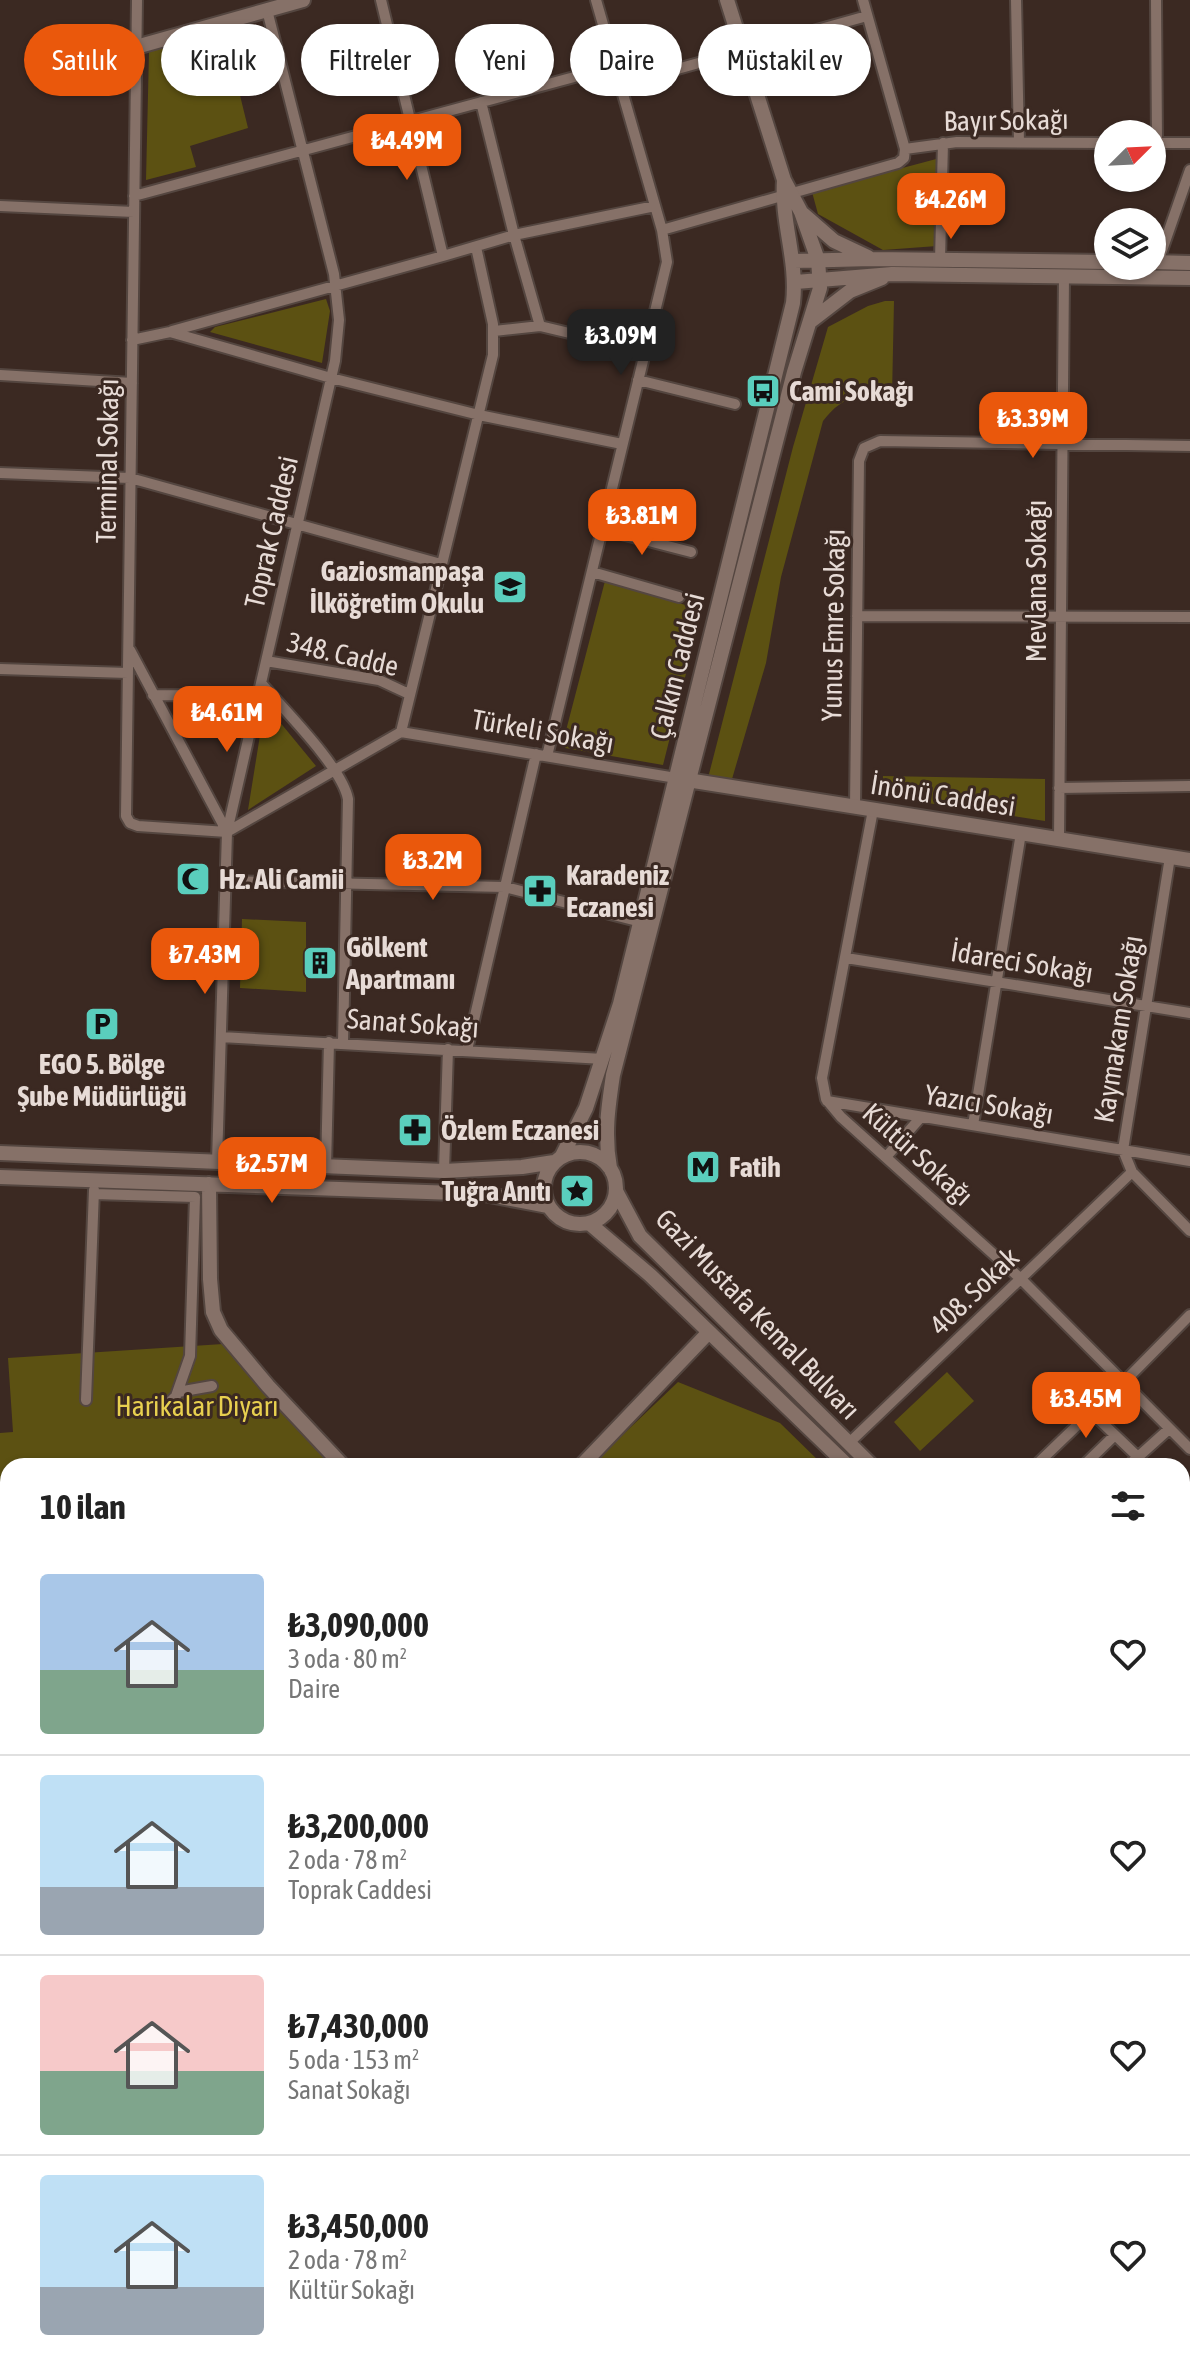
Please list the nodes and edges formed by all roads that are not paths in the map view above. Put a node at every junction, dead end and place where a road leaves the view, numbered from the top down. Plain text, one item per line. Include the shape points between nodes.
1 (137, 0) edge
2 (303, 0) edge
3 (381, 0) edge
4 (596, 0) edge
5 (727, 0) edge
6 (863, 0) edge
7 (1016, 0) edge
8 (1156, 0) edge
9 (267, 10) junction
10 (867, 16) junction
11 (136, 24) edge
12 (603, 24) edge
13 (734, 24) edge
14 (838, 24) edge
15 (145, 44) edge
16 (570, 78) edge
17 (135, 96) edge
18 (623, 96) edge
19 (757, 96) edge
20 (481, 102) junction
21 (1155, 120) edge
22 (410, 122) junction
23 (1019, 142) junction
24 (943, 143) junction
25 (1094, 143) edge
26 (1166, 143) edge
27 (1190, 143) edge
28 (303, 150) junction
29 (905, 153) junction
30 (1190, 170) edge
31 (788, 195) junction
32 (134, 196) junction
33 (0, 206) edge
34 (655, 206) junction
35 (134, 212) junction
36 (801, 212) junction
37 (662, 230) junction
38 (1166, 233) edge
39 (514, 235) junction
40 (476, 247) junction
41 (443, 256) junction
42 (872, 259) junction
43 (818, 260) junction
44 (940, 260) junction
45 (794, 261) junction
46 (1094, 262) edge
47 (1166, 262) edge
48 (1190, 263) edge
49 (892, 274) junction
50 (1064, 276) junction
51 (1190, 278) edge
52 (820, 280) junction
53 (796, 282) junction
54 (336, 287) junction
55 (811, 322) junction
56 (540, 326) junction
57 (494, 331) junction
58 (170, 332) junction
59 (132, 340) junction
60 (645, 351) junction
61 (0, 375) edge
62 (331, 378) junction
63 (638, 380) junction
64 (132, 383) junction
65 (735, 404) dead end
66 (479, 415) junction
67 (622, 444) junction
68 (1061, 444) junction
69 (1190, 446) edge
70 (0, 473) edge
71 (130, 478) junction
72 (298, 523) junction
73 (602, 529) junction
74 (691, 552) dead end
75 (441, 564) junction
76 (592, 572) junction
77 (679, 597) dead end
78 (857, 616) junction
79 (1060, 617) junction
80 (1190, 617) edge
81 (128, 648) junction
82 (266, 661) junction
83 (0, 669) edge
84 (128, 673) junction
85 (261, 683) junction
86 (409, 694) junction
87 (153, 695) junction
88 (258, 696) junction
89 (401, 732) junction
90 (541, 755) junction
91 (334, 770) junction
92 (682, 780) junction
93 (1190, 786) edge
94 (1059, 788) junction
95 (855, 807) junction
96 (873, 810) junction
97 (227, 832) junction
98 (1021, 833) junction
99 (1059, 839) junction
100 (1170, 857) junction
101 (1190, 860) edge
102 (225, 881) junction
103 (346, 884) junction
104 (505, 887) junction
105 (641, 922) junction
106 (846, 958) junction
107 (997, 982) junction
108 (1146, 1006) junction
109 (1190, 1013) edge
110 (221, 1037) junction
111 (329, 1042) junction
112 (343, 1043) junction
113 (448, 1049) junction
114 (467, 1050) junction
115 (603, 1059) junction
116 (827, 1101) junction
117 (921, 1117) junction
118 (973, 1125) junction
119 (1123, 1150) junction
120 (0, 1153) edge
121 (886, 1157) junction
122 (558, 1159) junction
123 (1190, 1161) edge
124 (217, 1162) junction
125 (326, 1167) junction
126 (610, 1168) junction
127 (444, 1171) junction
128 (1132, 1172) junction
129 (0, 1177) edge
130 (209, 1184) junction
131 (94, 1187) junction
132 (616, 1191) junction
133 (548, 1206) junction
134 (589, 1223) junction
135 (1190, 1231) edge
136 (1021, 1279) junction
137 (1190, 1315) edge
138 (709, 1332) junction
139 (1123, 1383) junction
140 (212, 1386) dead end
141 (178, 1392) junction
142 (86, 1400) dead end
143 (166, 1406) dead end
144 (1169, 1429) junction
145 (1115, 1435) junction
146 (849, 1443) junction
147 (1190, 1449) edge
148 (1138, 1457) joint
149 (335, 1458) edge
150 (589, 1458) edge
151 (840, 1458) edge
152 (864, 1458) edge
153 (1046, 1458) edge
154 (1091, 1458) edge

1 - 11 street, Terminal Sokağı
2 - 9 main road
3 - 22 street
4 - 12 street
5 - 13 main road, Çalkın Caddesi
6 - 10 street
7 - 23 street
8 - 21 street
9 - 15 main road
9 - 28 street, Toprak Caddesi
10 - 14 street
10 - 29 street
16 - 20 street
17 - 32 street, Terminal Sokağı
18 - 34 street
19 - 31 main road, Çalkın Caddesi
20 - 22 street
20 - 39 street
22 - 28 street
22 - 41 street
23 - 24 street, Bayır Sokağı
23 - 25 street, Bayır Sokağı
24 - 29 street, Bayır Sokağı
24 - 44 street
26 - 27 street
28 - 32 street
28 - 54 street, Toprak Caddesi
29 - 31 street, Bayır Sokağı via 898,163
30 - 38 street
31 - 36 main road, Çalkın Caddesi
31 - 37 street, Bayır Sokağı
31 - 45 main road, Çalkın Caddesi
32 - 35 street, Terminal Sokağı
33 - 35 street
34 - 37 street
34 - 39 street
35 - 59 street, Terminal Sokağı
36 - 42 main road, Çalkın Caddesi via 834,241
36 - 43 main road, Çalkın Caddesi
37 - 60 street via 667,268
39 - 40 street
39 - 56 street
40 - 41 street
40 - 57 street
41 - 54 street
42 - 43 main road
42 - 44 main road
43 - 45 main road
43 - 52 main road, Çalkın Caddesi
44 - 46 main road
45 - 53 main road, Çalkın Caddesi
47 - 48 main road
49 - 50 main road
49 - 52 main road
49 - 55 main road via 850,291
50 - 51 main road
50 - 68 street, Mevlana Sokağı
52 - 53 main road
52 - 55 main road, Çalkın Caddesi
53 - 92 main road, Çalkın Caddesi
54 - 58 street
54 - 62 street, Toprak Caddesi via 339,329
55 - 92 main road, Çalkın Caddesi
56 - 57 street
56 - 60 street
57 - 66 street
58 - 59 street
58 - 62 street
59 - 64 street, Terminal Sokağı
60 - 63 street
61 - 64 street
62 - 66 street
62 - 72 street, Toprak Caddesi
63 - 65 street
63 - 67 street
64 - 71 street, Terminal Sokağı
66 - 67 street
66 - 75 street
67 - 73 street
68 - 69 street
68 - 78 street, Yunus Emre Sokağı via 880,441 867,446 859,461
68 - 79 street, Mevlana Sokağı
70 - 71 street
71 - 72 street
71 - 81 street, Terminal Sokağı
72 - 75 street
72 - 82 street, Toprak Caddesi
73 - 74 street
73 - 76 street
75 - 86 street
76 - 77 street
76 - 90 street
78 - 79 street
78 - 95 street, Yunus Emre Sokağı
79 - 80 street
79 - 94 street, Mevlana Sokağı
81 - 84 street, Terminal Sokağı
81 - 87 street
82 - 85 street, Toprak Caddesi
82 - 86 street, 348. Cadde via 379,680
83 - 84 street
84 - 97 street, Terminal Sokağı via 130,823
85 - 88 street, Toprak Caddesi
85 - 91 street
86 - 89 street
87 - 88 street
87 - 97 street
88 - 97 street, Toprak Caddesi
89 - 90 street, Türkeli Sokağı
89 - 91 street
90 - 92 street, Türkeli Sokağı
90 - 104 street
91 - 97 street
91 - 103 street via 348,799
92 - 95 main road, İnönü Caddesi
92 - 105 main road, Çalkın Caddesi
92 - 126 main road, Çalkın Caddesi via 613,1075 606,1115
93 - 94 street
94 - 99 street, Mevlana Sokağı
95 - 96 main road, İnönü Caddesi
96 - 98 main road, İnönü Caddesi
96 - 106 street, Kültür Sokağı
97 - 102 street, Toprak Caddesi
98 - 99 main road, İnönü Caddesi
98 - 107 street
99 - 100 main road, İnönü Caddesi
100 - 101 main road, İnönü Caddesi
100 - 108 street, Kaymakam Sokağı
102 - 103 street
102 - 110 street, Toprak Caddesi
103 - 104 street
103 - 112 street
104 - 105 street
104 - 114 street
105 - 115 main road, Çalkın Caddesi
106 - 107 street, İdareci Sokağı
106 - 116 street, Kültür Sokağı via 822,1078
107 - 108 street, İdareci Sokağı
107 - 118 street
108 - 109 street, İdareci Sokağı
108 - 119 street, Kaymakam Sokağı
110 - 111 street, Sanat Sokağı
110 - 124 street, Toprak Caddesi
111 - 112 street, Sanat Sokağı
111 - 125 street
112 - 113 street, Sanat Sokağı
113 - 114 street, Sanat Sokağı
113 - 127 street
114 - 115 street, Sanat Sokağı
115 - 122 main road, Çalkın Caddesi via 586,1108
116 - 117 street, Yazıcı Sokağı
116 - 121 street, Kültür Sokağı
117 - 118 street, Yazıcı Sokağı
117 - 121 street
118 - 119 street, Yazıcı Sokağı
119 - 123 street, Yazıcı Sokağı
119 - 128 street, Kaymakam Sokağı
120 - 124 main road
121 - 136 street, Kültür Sokağı
122 - 126 main road via 583,1152
122 - 127 main road via 522,1167
122 - 133 main road via 544,1182
124 - 125 main road
125 - 127 main road
126 - 132 main road
128 - 135 street, Kaymakam Sokağı
128 - 136 street, 408. Sokak
129 - 131 main road
130 - 131 main road
130 - 133 main road via 484,1194
130 - 149 main road via 210,1279 213,1312 221,1330
131 - 141 street via 195,1197 190,1356
131 - 142 street
132 - 134 main road via 607,1212
132 - 146 main road, Gazi Mustafa Kemal Bulvarı via 640,1236
133 - 134 main road via 566,1222
134 - 138 main road, Gazi Mustafa Kemal Bulvarı
136 - 139 street, Kültür Sokağı
136 - 146 street, 408. Sokak
137 - 139 street
138 - 150 main road
138 - 151 main road, Gazi Mustafa Kemal Bulvarı
139 - 144 street, Kültür Sokağı
140 - 141 street
141 - 143 street
144 - 147 street, Kültür Sokağı
144 - 148 street
145 - 148 street
145 - 153 street via 1091,1412
145 - 154 street
146 - 152 main road, Gazi Mustafa Kemal Bulvarı

